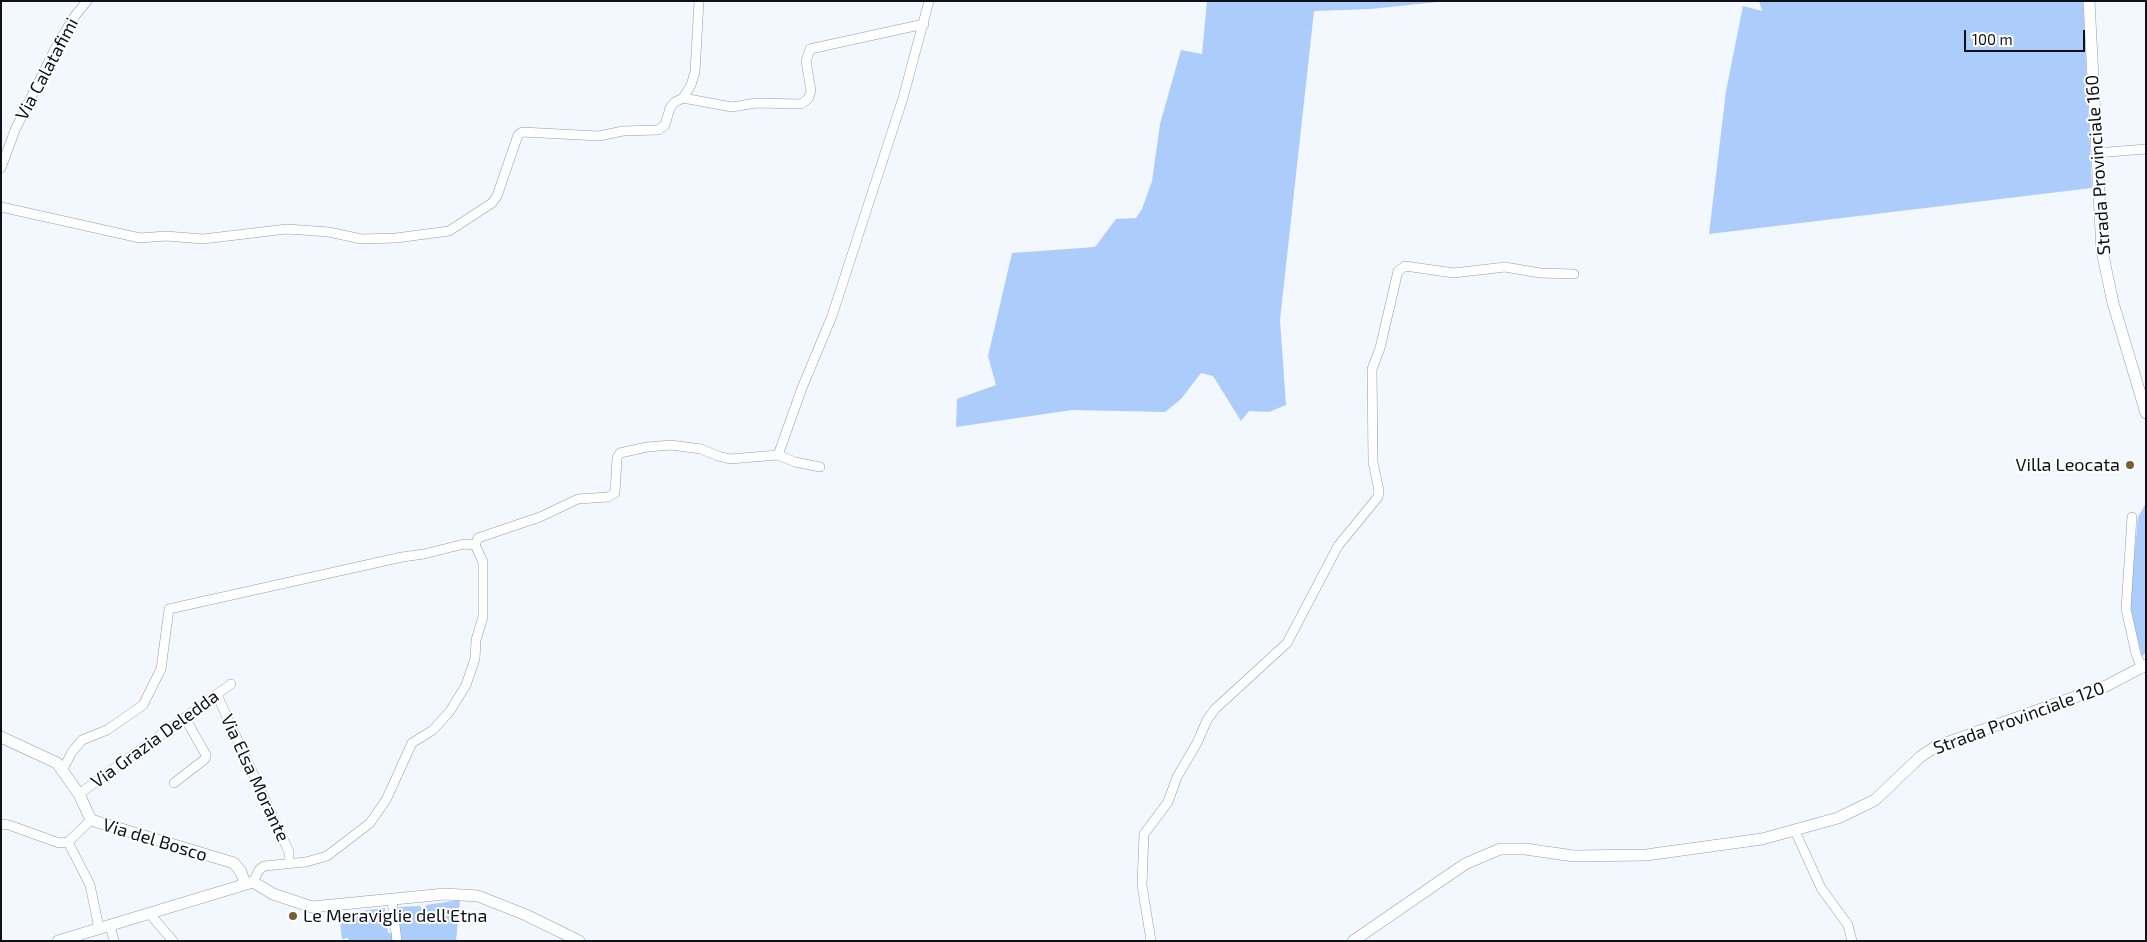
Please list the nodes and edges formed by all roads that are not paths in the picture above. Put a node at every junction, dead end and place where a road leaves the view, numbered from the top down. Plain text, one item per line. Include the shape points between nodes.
1 (87, 1) edge
2 (699, 1) edge
3 (929, 1) edge
4 (2089, 1) edge
5 (924, 24) junction
6 (683, 98) junction
7 (2146, 149) edge
8 (2096, 153) junction
9 (1, 168) edge
10 (1, 207) edge
11 (1574, 274) dead end
12 (2146, 413) edge
13 (778, 455) junction
14 (820, 468) dead end
15 (2132, 517) dead end
16 (475, 545) junction
17 (2142, 666) edge
18 (231, 684) dead end
19 (217, 694) junction
20 (185, 718) junction
21 (1, 737) edge
22 (62, 769) junction
23 (174, 783) dead end
24 (79, 794) junction
25 (91, 820) junction
26 (1, 824) edge
27 (1795, 830) junction
28 (68, 842) junction
29 (290, 862) junction
30 (249, 883) junction
31 (392, 901) junction
32 (149, 913) junction
33 (110, 925) junction
34 (99, 928) junction
35 (58, 941) edge
36 (114, 941) edge
37 (173, 941) edge
38 (397, 941) edge
39 (579, 941) edge
40 (1151, 941) edge
41 (1353, 941) edge
42 (1852, 941) edge

1 - 9 street, Via Calatafimi via 58,43 15,130
2 - 6 street via 695,72
3 - 5 street
4 - 8 street, Strada Provinciale 160
5 - 6 street via 810,48 806,61 811,91 801,104 756,103 732,107
5 - 13 street via 832,316
6 - 10 street via 670,108 665,125 658,130 563,136 522,132 518,135 492,203 449,231 361,239 329,232 287,229 203,239 140,238
7 - 8 street
8 - 12 street, Strada Provinciale 160 via 2099,228 2106,274
11 - 40 street via 1540,273 1505,266 1448,273 1405,266 1398,271 1372,369 1373,462 1378,497 1332,556 1287,644 1207,720 1177,777 1168,802 1144,834 1142,885
13 - 14 street
13 - 16 street via 730,459 701,449 671,445 620,453 615,493 608,497 578,499 540,517 478,538
15 - 17 street via 2126,609
16 - 22 street via 464,544 402,556 169,609 162,669 143,705 107,730 82,740
16 - 29 street via 483,562 483,617 466,685 433,730 412,743 386,800 370,823 327,856 306,862
17 - 27 street, Strada Provinciale 120 via 2106,686 1935,747 1865,807
18 - 19 street, Via Grazia Deledda
19 - 20 street, Via Grazia Deledda
19 - 29 street, Via Elsa Morante via 290,852
20 - 23 street via 206,755 205,760
20 - 24 street, Via Grazia Deledda
21 - 22 street, Via del Bosco via 50,759
22 - 24 street, Via del Bosco
24 - 25 street, Via del Bosco
25 - 28 street
25 - 30 street, Via del Bosco via 234,863
26 - 28 street via 9,824 59,844
27 - 41 street, Strada Provinciale 120 via 1746,842 1646,855 1574,856 1525,848 1500,849 1465,864
27 - 42 street via 1821,888 1848,924
28 - 34 street via 90,885
29 - 30 street via 264,866
30 - 31 street via 312,907
30 - 32 street
31 - 38 street
31 - 39 street via 464,894 493,900
32 - 33 street
32 - 37 street
33 - 34 street
33 - 36 street
34 - 35 street

